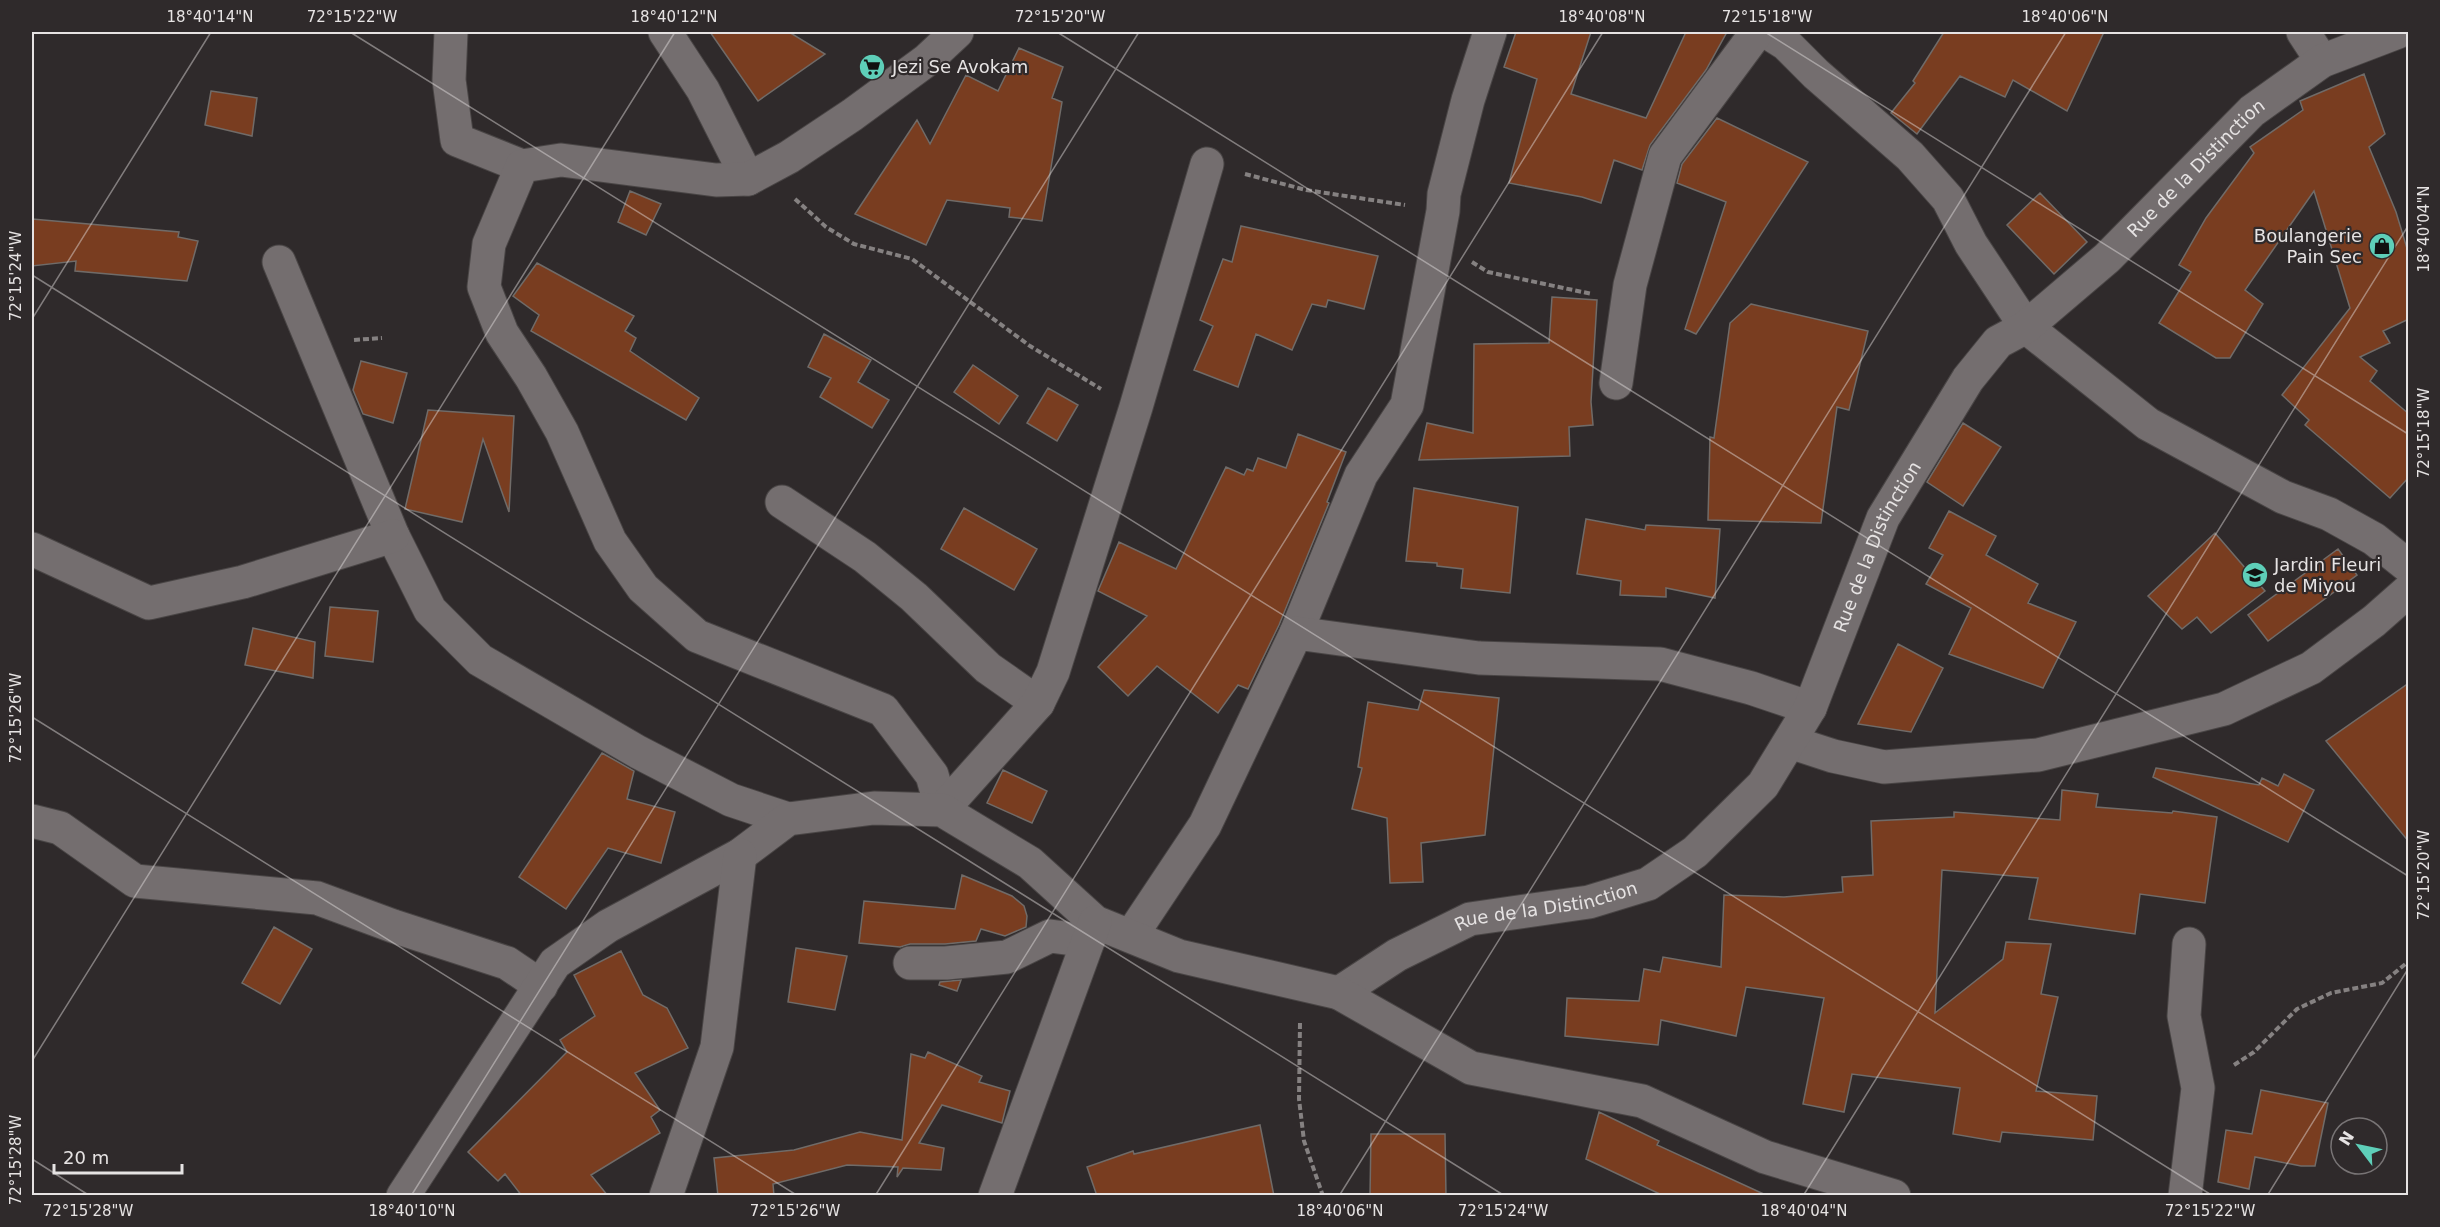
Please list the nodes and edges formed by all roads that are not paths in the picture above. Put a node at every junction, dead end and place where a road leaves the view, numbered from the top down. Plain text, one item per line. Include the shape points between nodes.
1 (451, 32) edge
2 (665, 32) edge
3 (957, 32) edge
4 (1490, 32) edge
5 (1757, 32) edge
6 (1767, 32) edge
7 (2304, 32) edge
8 (2398, 32) edge
9 (2408, 32) edge
10 (2409, 40) edge
11 (2322, 61) junction
12 (1207, 164) dead end
13 (522, 166) junction
14 (748, 178) junction
15 (279, 262) dead end
16 (2026, 327) junction
17 (1616, 382) dead end
18 (782, 502) dead end
19 (393, 536) junction
20 (32, 549) edge
21 (2409, 566) edge
22 (2409, 591) edge
23 (1296, 633) junction
24 (1038, 704) junction
25 (1810, 708) junction
26 (1790, 742) junction
27 (942, 810) junction
28 (788, 819) junction
29 (32, 821) edge
30 (740, 855) junction
31 (1091, 931) junction
32 (1131, 936) junction
33 (2189, 944) dead end
34 (910, 963) dead end
35 (541, 986) junction
36 (1339, 993) junction
37 (403, 1196) edge
38 (666, 1196) edge
39 (995, 1196) edge
40 (1894, 1196) edge
41 (2185, 1196) edge

1 - 13 street via 449,80 457,140
2 - 14 street via 703,90
3 - 14 street via 927,60 852,115 789,157
4 - 23 street via 1444,194 1407,405 1361,475
5 - 17 street via 1665,156 1630,285
6 - 16 street via 1786,44 1926,173 1948,199 1971,244
7 - 11 street
8 - 11 street, Rue de la Distinction
9 - 10 street
11 - 16 street, Rue de la Distinction via 2252,111 2107,258
12 - 24 street via 1053,672
13 - 14 street via 561,160 716,180
13 - 27 street via 489,244 484,287 502,333 562,432 610,541 643,588 697,636 883,711 932,775
15 - 19 street
16 - 21 street via 2148,424 2283,497 2329,514 2374,539
16 - 25 street, Rue de la Distinction via 1998,342 1968,379 1883,518
18 - 24 street via 865,557 915,597 988,668
19 - 20 street via 243,582 148,603
19 - 28 street via 430,610 480,660 731,801
22 - 26 street via 2311,668 2224,709 2038,756 1884,767
23 - 25 street via 1479,658 1659,664
23 - 32 street via 1205,825
24 - 27 street
25 - 26 street, Rue de la Distinction
26 - 36 street, Rue de la Distinction via 1763,785 1695,852 1648,884 1589,902 1470,919 1397,955
27 - 28 street via 874,808
27 - 31 street via 1030,863
28 - 30 street
29 - 35 street via 60,828 135,881 317,898 507,963
30 - 35 street via 608,926 555,963
30 - 38 street via 717,1047
31 - 32 street
31 - 34 street via 1050,936 1007,957
31 - 39 street
32 - 36 street via 1179,956
33 - 41 street via 2184,1016 2198,1088
35 - 37 street
36 - 40 street via 1471,1068 1642,1101 1765,1157

